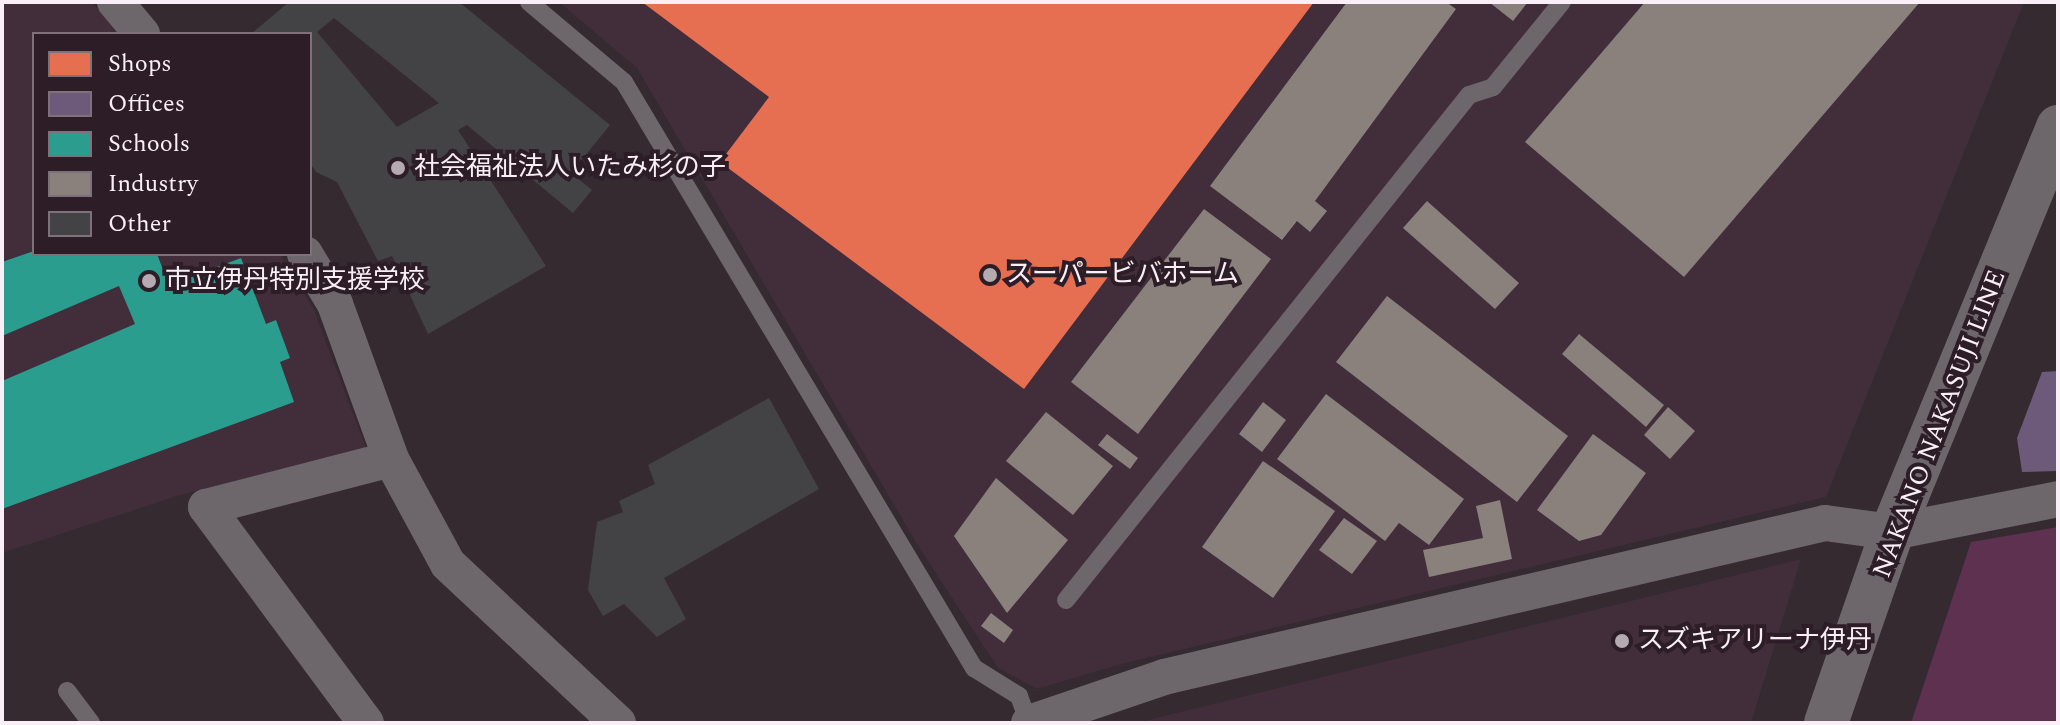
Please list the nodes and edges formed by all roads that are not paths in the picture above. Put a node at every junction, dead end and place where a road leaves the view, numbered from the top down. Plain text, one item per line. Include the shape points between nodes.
1 (115, 2) edge
2 (529, 2) edge
3 (1562, 2) edge
4 (140, 32) edge
5 (2058, 127) edge
6 (306, 256) edge
7 (391, 459) junction
8 (2058, 499) edge
9 (1892, 532) junction
10 (1066, 600) dead end
11 (67, 691) dead end
12 (91, 723) edge
13 (366, 723) edge
14 (618, 723) edge
15 (1029, 723) edge
16 (1826, 723) edge

1 - 4 street
2 - 15 lane via 624,82 974,668 1019,696
3 - 10 lane via 1493,87 1469,95
5 - 9 main road, NAKANO NAKASUJI LINE
6 - 7 street via 335,304
7 - 13 street via 206,507
7 - 14 street via 448,564
8 - 9 street
9 - 15 street via 1825,523 1164,677
9 - 16 main road, NAKANO NAKASUJI LINE
11 - 12 lane

